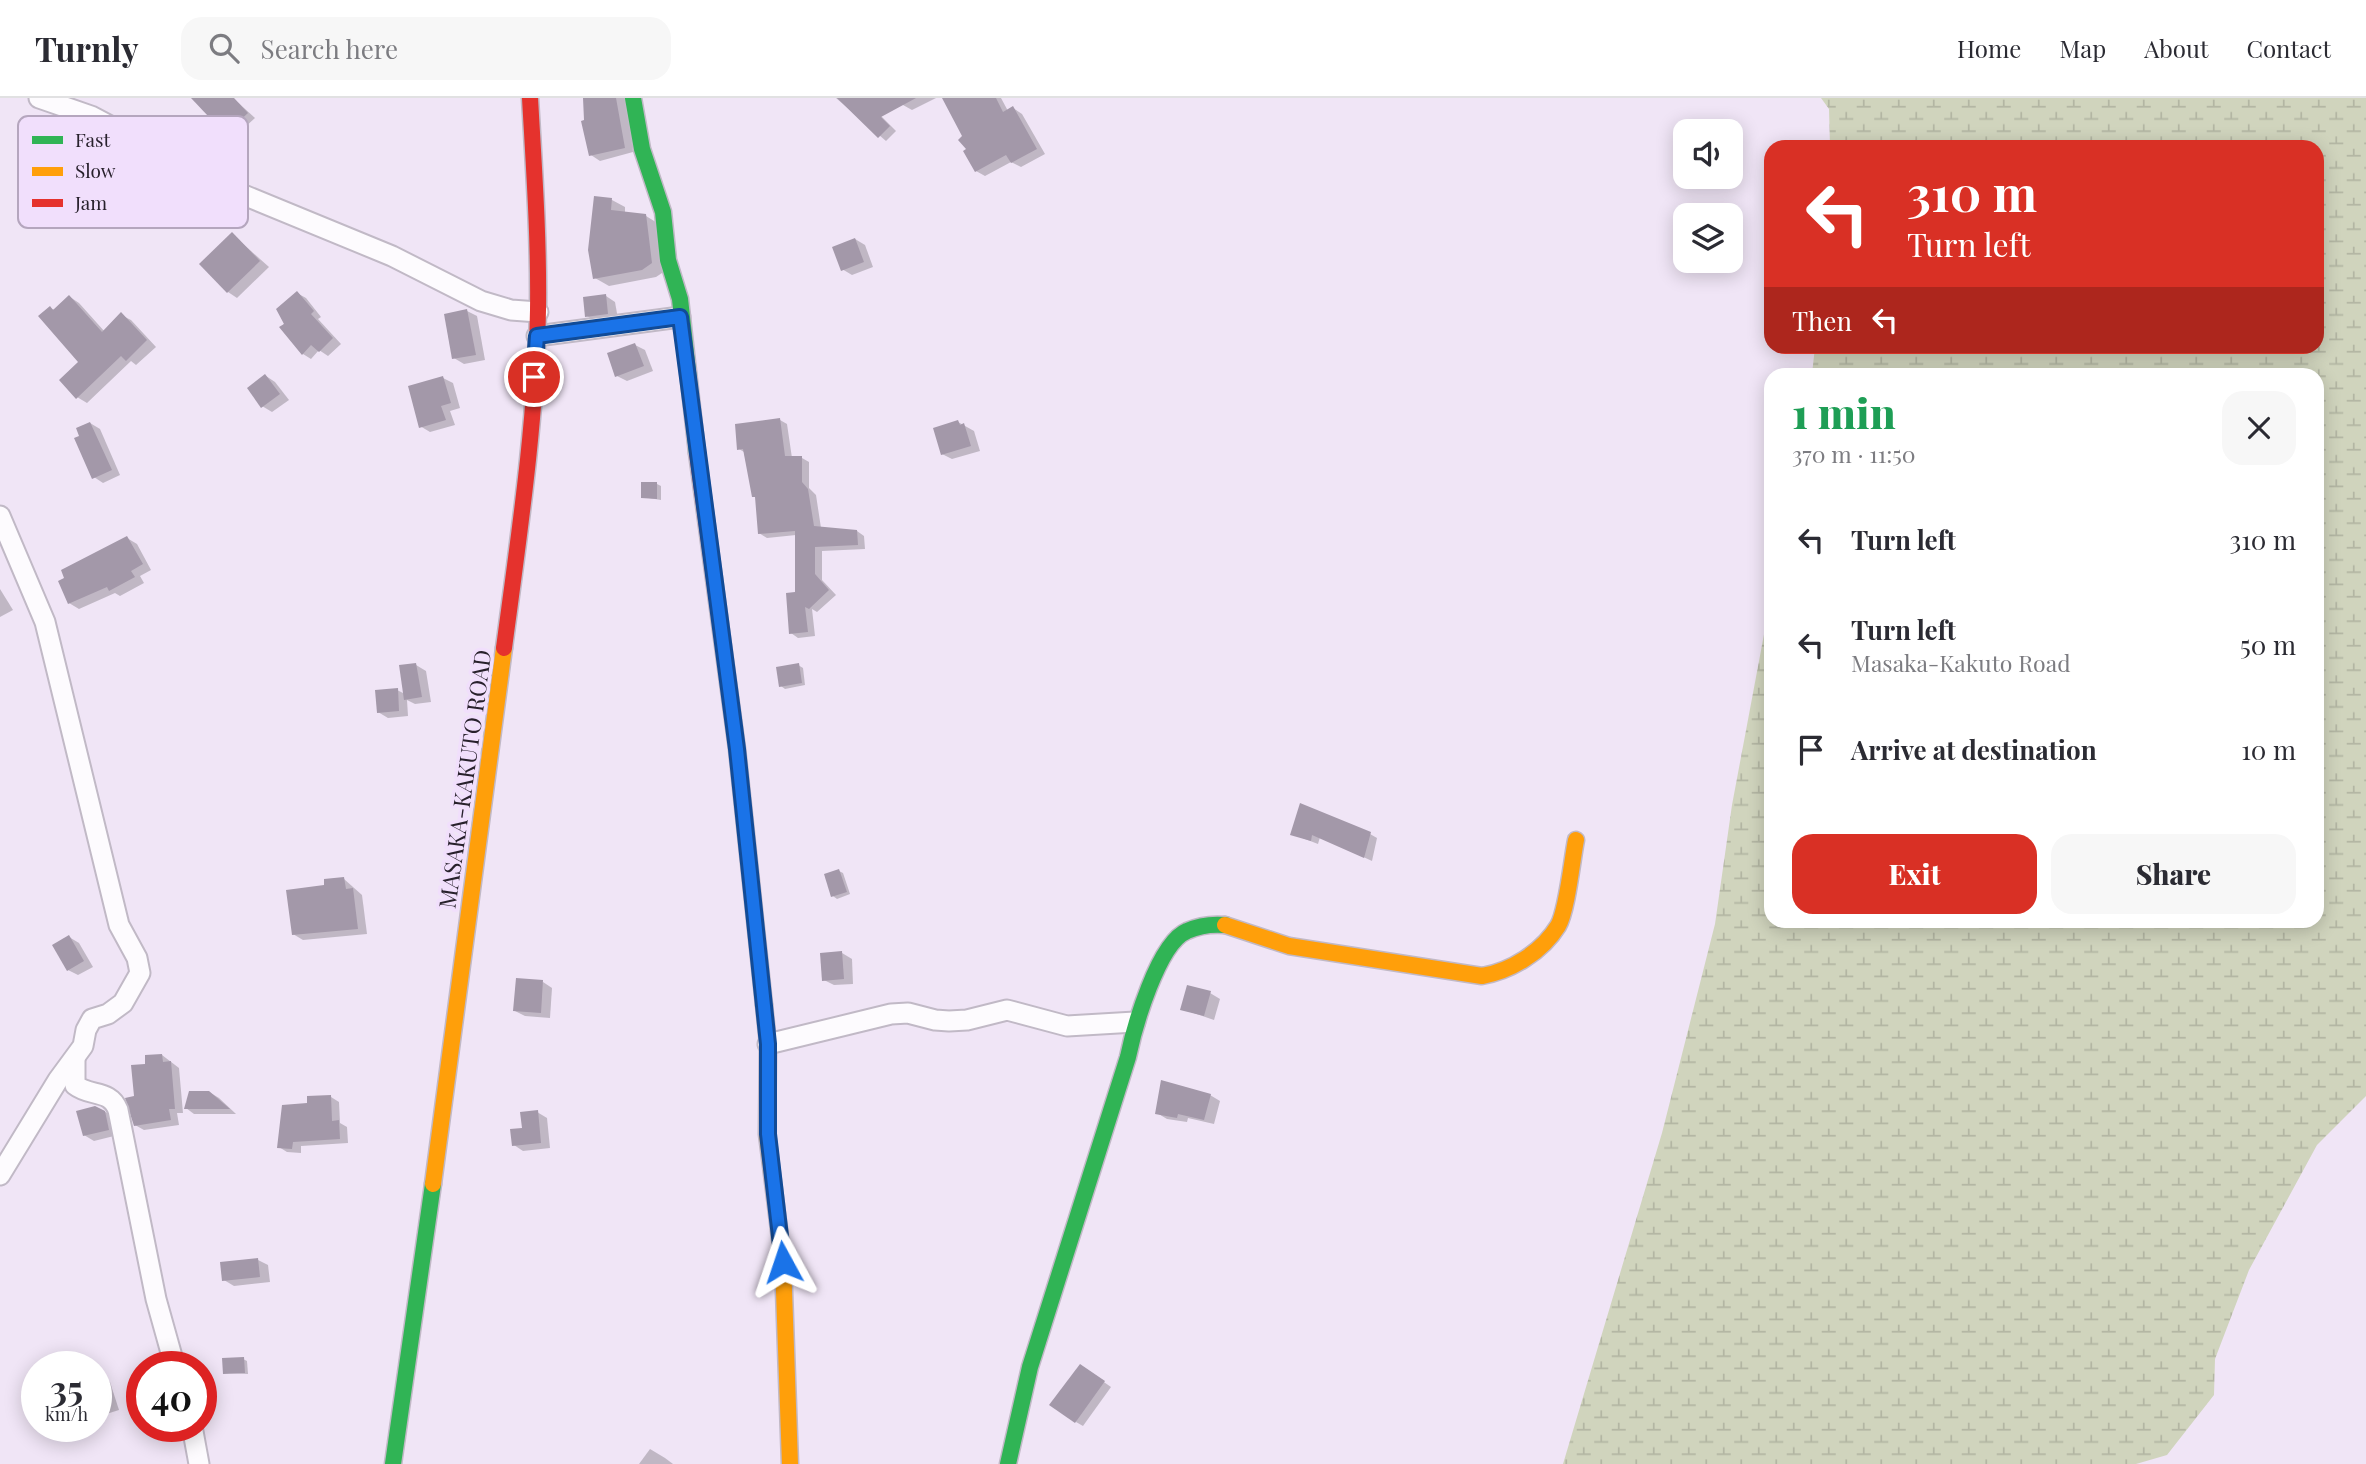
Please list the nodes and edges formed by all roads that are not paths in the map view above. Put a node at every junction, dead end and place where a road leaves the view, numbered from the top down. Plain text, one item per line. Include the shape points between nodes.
1 (39, 98) edge
2 (530, 98) edge
3 (633, 98) edge
4 (91, 116) edge
5 (248, 197) edge
6 (538, 312) junction
7 (680, 317) junction
8 (537, 336) junction
9 (0, 516) edge
10 (1576, 839) dead end
11 (1135, 1022) junction
12 (768, 1044) junction
13 (75, 1058) junction
14 (0, 1175) edge
15 (171, 1351) edge
16 (195, 1442) edge
17 (199, 1464) edge
18 (393, 1464) edge
19 (790, 1464) edge
20 (1008, 1464) edge

1 - 4 street
2 - 6 main road, MASAKA-KAKUTO ROAD
3 - 7 main road via 642,149 663,212
5 - 6 street via 392,256 481,301
6 - 8 main road, MASAKA-KAKUTO ROAD
7 - 8 street
7 - 12 main road via 737,749
8 - 18 main road, MASAKA-KAKUTO ROAD via 530,451
9 - 13 street via 45,622 119,925 140,973 123,1003 92,1019
10 - 11 main road via 1559,923 1547,939 1504,972 1482,976 1289,946 1215,923 1185,931 1168,950
11 - 12 street via 1067,1026 1006,1010 967,1020 891,1014
11 - 20 main road via 1030,1367
12 - 19 main road via 768,1134 783,1262
13 - 14 street
13 - 15 street via 75,1085 85,1093 108,1095 114,1101
16 - 17 street

